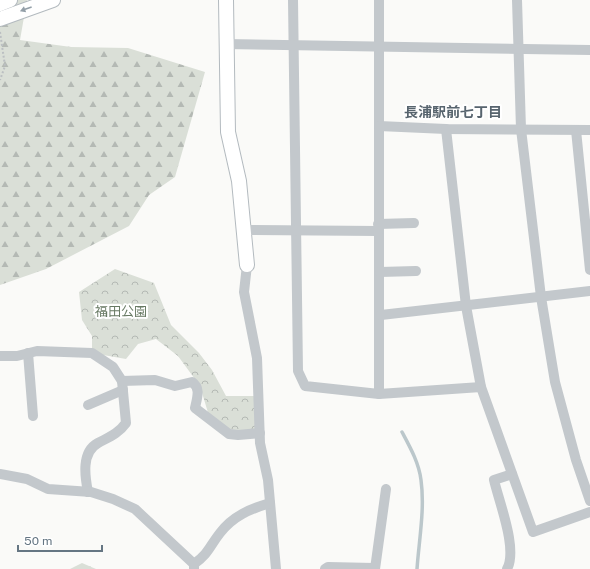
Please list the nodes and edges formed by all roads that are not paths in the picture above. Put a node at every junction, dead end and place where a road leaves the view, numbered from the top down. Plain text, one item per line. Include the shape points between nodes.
1 (10, 0) edge
2 (53, 0) edge
3 (226, 0) edge
4 (293, 0) edge
5 (379, 0) edge
6 (517, 0) edge
7 (0, 4) edge
8 (0, 19) edge
9 (226, 44) junction
10 (293, 45) junction
11 (379, 47) junction
12 (518, 49) junction
13 (590, 50) edge
14 (379, 126) junction
15 (446, 129) junction
16 (521, 129) junction
17 (576, 130) junction
18 (590, 130) edge
19 (414, 223) dead end
20 (378, 228) junction
21 (244, 230) junction
22 (295, 230) junction
23 (247, 266) joint
24 (590, 270) edge
25 (416, 271) dead end
26 (380, 272) junction
27 (590, 291) edge
28 (541, 297) junction
29 (466, 306) junction
30 (381, 315) junction
31 (28, 353) junction
32 (0, 356) edge
33 (122, 385) junction
34 (480, 387) junction
35 (380, 394) junction
36 (88, 405) dead end
37 (33, 416) dead end
38 (260, 434) junction
39 (0, 474) edge
40 (512, 474) junction
41 (386, 489) dead end
42 (88, 492) junction
43 (590, 501) edge
44 (270, 503) junction
45 (590, 512) edge
46 (194, 567) edge
47 (276, 569) edge
48 (325, 569) edge
49 (375, 569) edge
50 (507, 569) edge

1 - 7 street
2 -> 8 street
3 - 9 street
4 - 10 street
5 - 11 street
6 - 12 street
9 - 10 street
9 - 21 street via 228,132 239,181
10 - 11 street
10 - 22 street
11 - 12 street
11 - 14 street
12 - 13 street
12 - 16 street
14 - 15 street
14 - 20 street
15 - 16 street
15 - 29 street
16 - 17 street
16 - 28 street
17 - 18 street
17 - 24 street
19 - 20 street
20 - 22 street
20 - 26 street
21 - 22 street
21 - 23 street
22 - 35 street via 298,371 305,386
23 - 38 street via 244,292 256,358
25 - 26 street
26 - 30 street
27 - 28 street
28 - 29 street
28 - 43 street via 555,382
29 - 30 street
29 - 34 street
30 - 35 street
31 - 32 street
31 - 33 street via 92,353 113,367
31 - 37 street
33 - 36 street
33 - 38 street via 155,380 175,386 192,382 198,390 195,408 229,434
33 - 42 street via 126,424 121,430 91,448 84,472
34 - 35 street
34 - 40 street
38 - 44 street
39 - 42 street via 27,479 48,489
40 - 45 street via 533,532
40 - 50 street via 494,480 511,548 510,564
41 - 49 street
42 - 46 street via 135,509 168,538
44 - 46 street via 250,509 232,519
44 - 47 street
48 - 49 street

